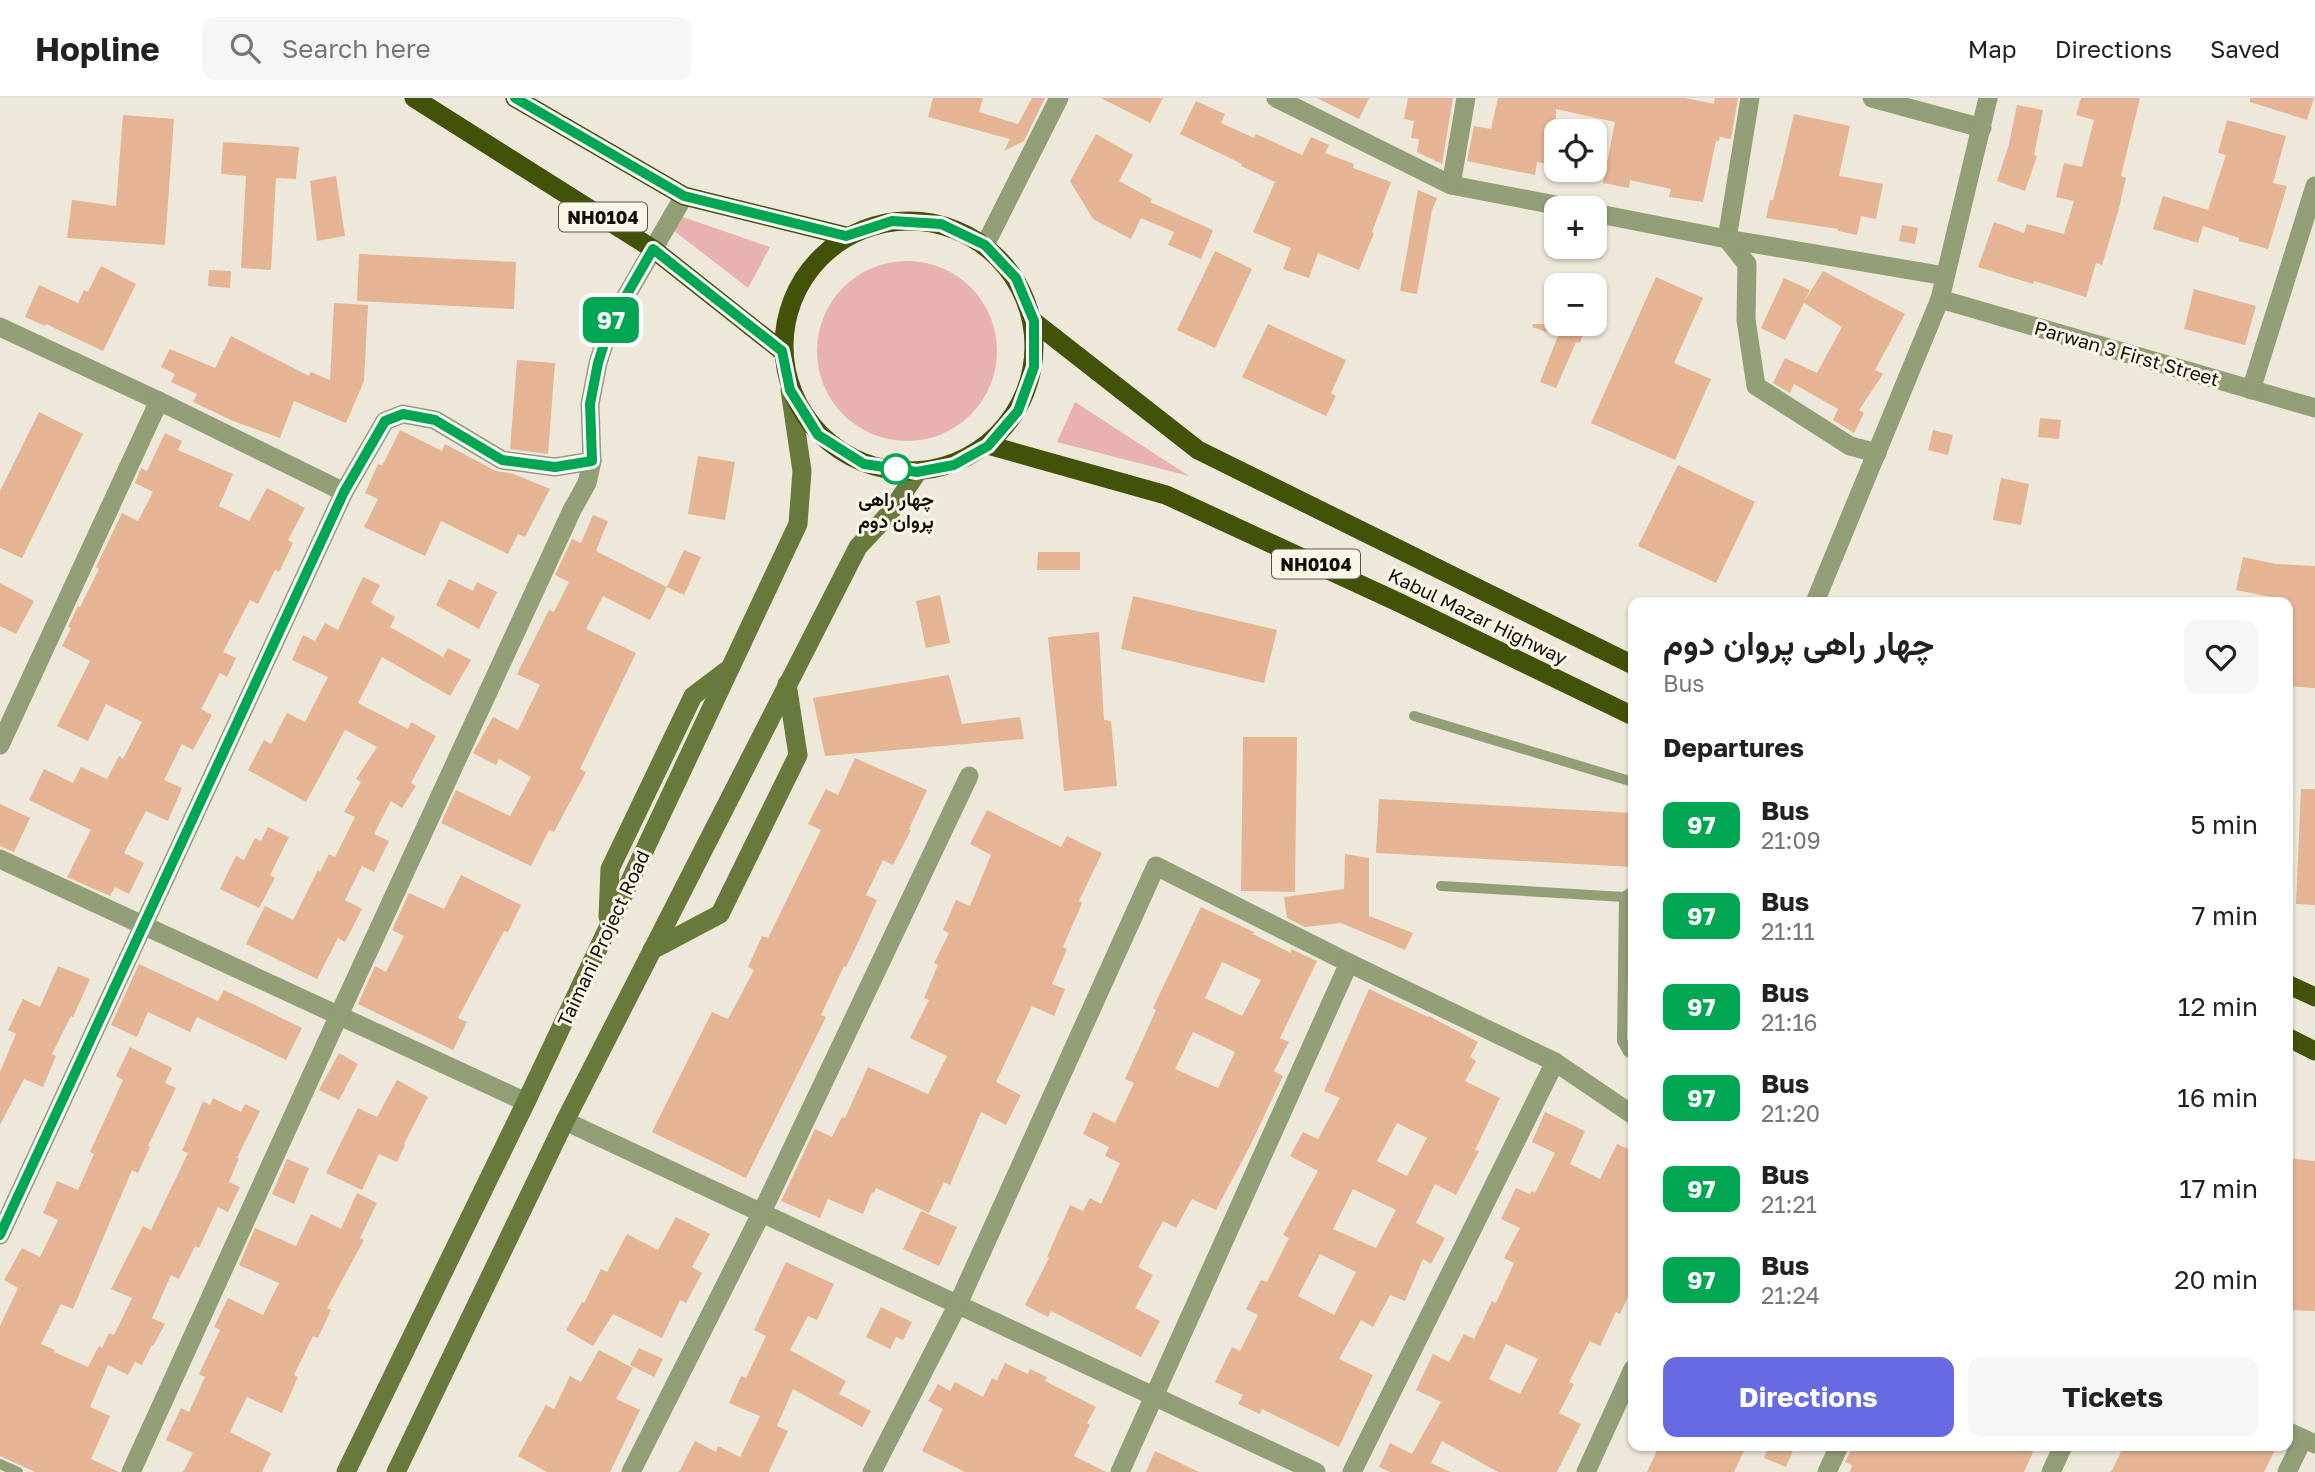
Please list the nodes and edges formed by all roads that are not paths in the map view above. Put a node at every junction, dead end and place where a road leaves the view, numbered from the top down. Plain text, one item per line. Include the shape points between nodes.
1 (414, 98) edge
2 (515, 98) edge
3 (1059, 98) edge
4 (1276, 98) edge
5 (1466, 98) edge
6 (1750, 98) edge
7 (1872, 98) edge
8 (1989, 98) edge
9 (1982, 128) junction
10 (1451, 184) junction
11 (2315, 186) edge
12 (684, 196) junction
13 (1544, 203) edge
14 (1607, 216) edge
15 (846, 236) junction
16 (1727, 239) junction
17 (985, 245) junction
18 (653, 249) junction
19 (1945, 276) junction
20 (1940, 299) junction
21 (1034, 321) junction
22 (0, 327) edge
23 (782, 351) junction
24 (790, 390) junction
25 (2251, 390) junction
26 (159, 401) junction
27 (2315, 408) edge
28 (988, 446) junction
29 (1877, 453) junction
30 (592, 461) junction
31 (917, 472) junction
32 (344, 492) junction
33 (1817, 597) edge
34 (1628, 663) edge
35 (788, 684) junction
36 (1628, 714) edge
37 (1414, 716) dead end
38 (0, 745) edge
39 (969, 776) dead end
40 (1628, 780) edge
41 (0, 859) edge
42 (1441, 886) dead end
43 (1628, 894) edge
44 (1628, 915) edge
45 (144, 925) junction
46 (652, 950) junction
47 (1349, 963) junction
48 (2293, 987) edge
49 (2315, 997) edge
50 (339, 1015) junction
51 (2293, 1040) edge
52 (2315, 1051) edge
53 (1628, 1052) edge
54 (1555, 1062) junction
55 (526, 1102) junction
56 (1628, 1112) edge
57 (565, 1121) junction
58 (761, 1214) junction
59 (0, 1235) edge
60 (958, 1304) junction
61 (1628, 1380) edge
62 (1156, 1397) junction
63 (2302, 1438) edge
64 (1837, 1451) edge
65 (2061, 1451) edge
66 (0, 1464) edge
67 (18, 1472) edge
68 (131, 1472) edge
69 (346, 1472) edge
70 (396, 1472) edge
71 (631, 1472) edge
72 (872, 1472) edge
73 (1120, 1472) edge
74 (1316, 1472) edge
75 (1352, 1472) edge
76 (1586, 1472) edge
77 (1827, 1472) edge
78 (2051, 1472) edge
79 (2287, 1472) edge

1 - 18 highway, NH0104
2 - 12 highway, NH0104
3 - 17 street
4 - 10 street
5 - 10 street
6 - 16 street
7 - 9 street
8 - 9 street
9 - 19 street
10 - 13 street
11 - 25 street
12 - 15 highway, NH0104
12 - 18 street
14 - 16 street
15 - 17 highway, NH0104 via 892,221 941,224
15 - 23 highway, NH0104 via 811,266 788,306
16 - 19 street
16 - 29 street via 1747,264 1746,320 1756,386 1850,446
17 - 21 highway, NH0104 via 1016,278
18 - 23 highway, NH0104
18 - 30 street via 611,322 598,363 590,404
19 - 20 street
20 - 25 street, Parwan 3 First Street
20 - 29 street
21 - 28 highway, NH0104 via 1034,367 1018,411
21 - 34 highway, Kabul Mazar Highway / NH0104 via 1198,450
22 - 26 street
23 - 24 highway, NH0104
24 - 31 highway, NH0104 via 818,435 864,464
24 - 55 main road, Taimani Project Road via 802,471 798,524
25 - 27 street, Parwan 3 First Street
26 - 32 street
26 - 38 street
28 - 31 highway, NH0104 via 954,465
28 - 36 highway, Kabul Mazar Highway / NH0104 via 1166,495
29 - 33 street
30 - 32 street via 555,467 502,460 435,420 403,414 385,421
30 - 50 street via 587,483
31 - 35 main road via 889,514 858,547
32 - 45 street
35 - 46 main road
35 - 46 main road via 799,755 720,914
37 - 40 lane
39 - 58 street
41 - 45 street
42 - 43 lane
44 - 53 lane via 1622,1041
45 - 50 street
45 - 59 street
46 - 57 main road
47 - 54 street
47 - 60 street via 1156,866
47 - 62 street
48 - 49 highway
50 - 55 street
50 - 68 street
51 - 52 highway
54 - 56 street
54 - 75 street
55 - 69 main road, Taimani Project Road
57 - 58 street
57 - 70 main road
58 - 60 street
58 - 71 street
60 - 62 street
60 - 72 street
61 - 76 street
62 - 73 street
62 - 74 street
63 - 79 street
64 - 77 street
65 - 78 street
66 - 67 lane

